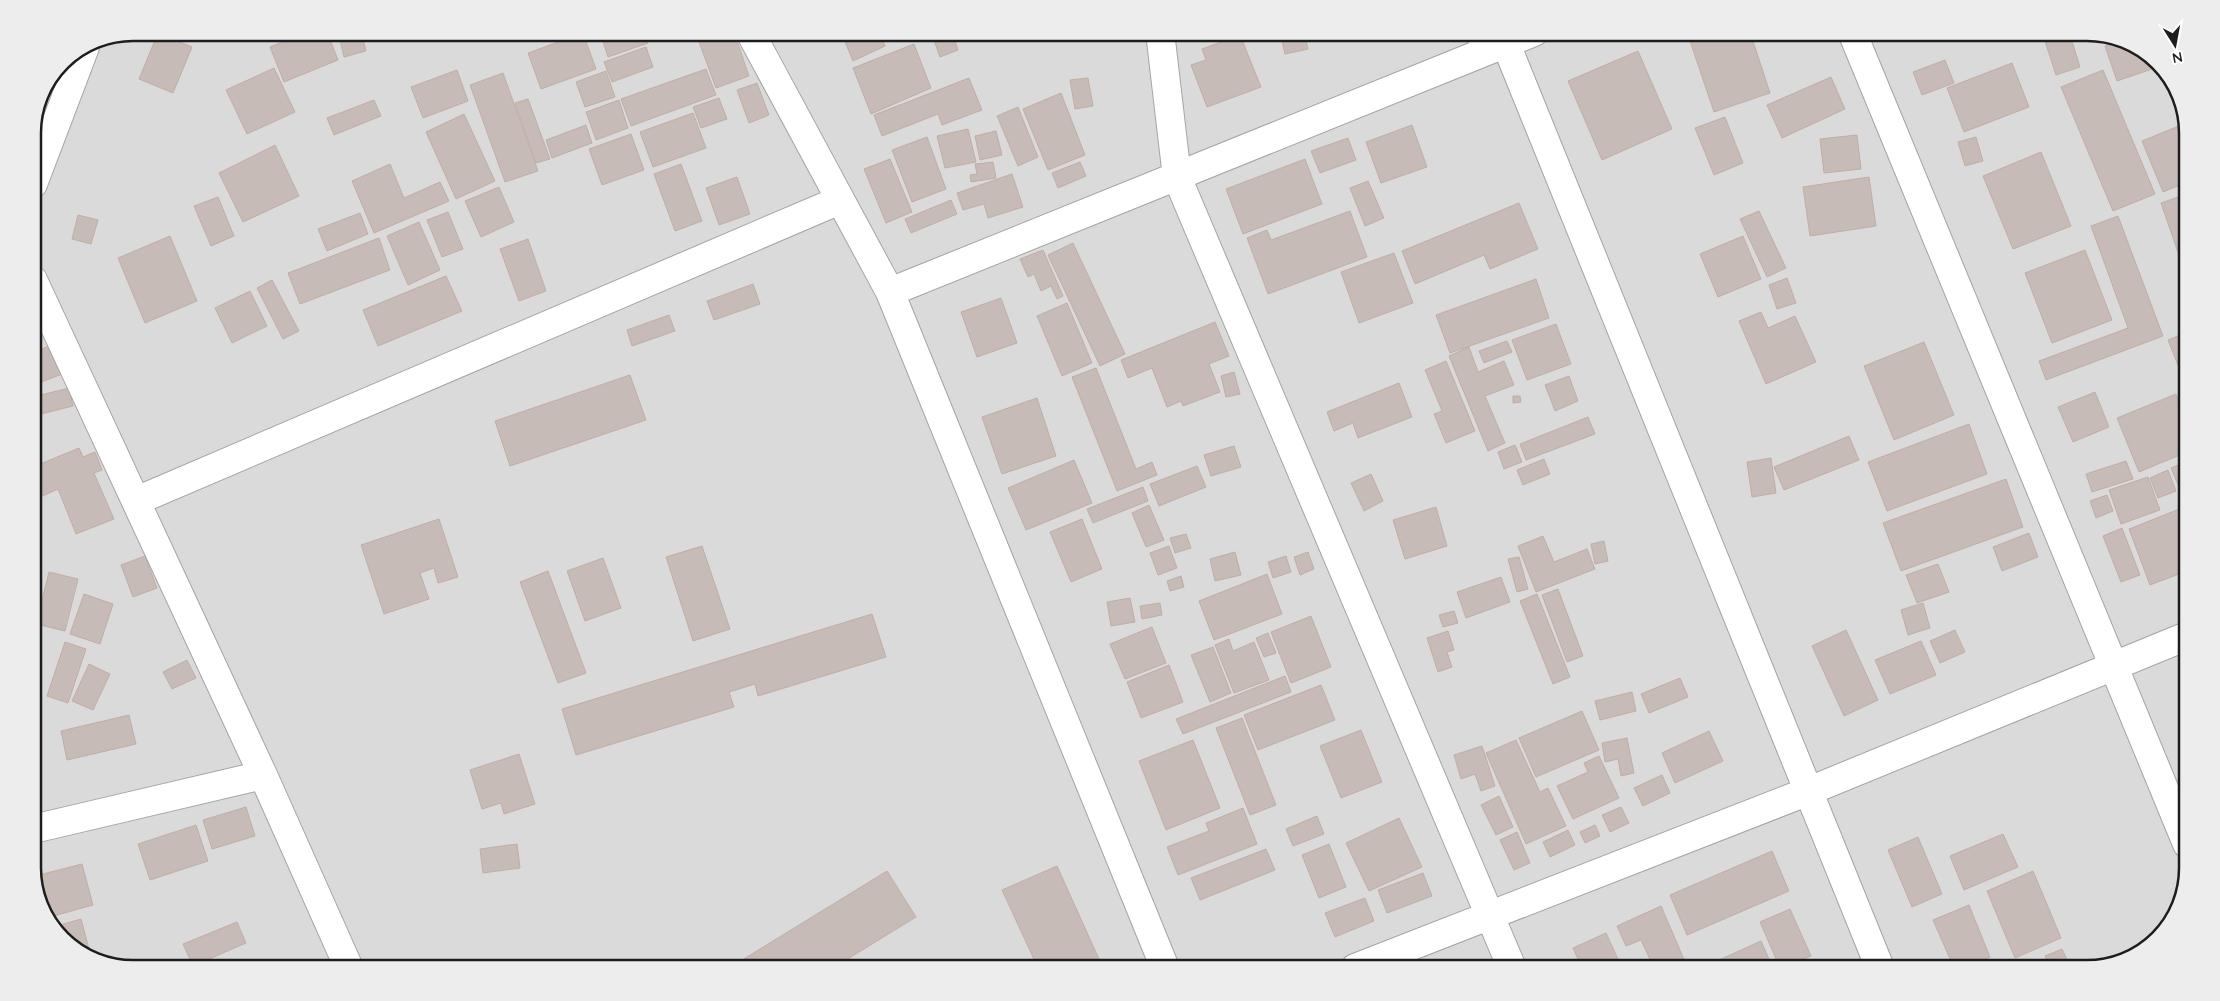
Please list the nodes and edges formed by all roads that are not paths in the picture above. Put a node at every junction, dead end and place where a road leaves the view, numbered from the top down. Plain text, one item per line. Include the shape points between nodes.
1 (755, 41) edge
2 (1161, 41) edge
3 (1499, 41) edge
4 (1513, 41) edge
5 (1856, 41) edge
6 (1506, 44) junction
7 (81, 58) edge
8 (41, 163) edge
9 (1178, 177) junction
10 (840, 200) junction
11 (890, 292) junction
12 (41, 297) edge
13 (136, 501) junction
14 (2179, 639) edge
15 (2114, 665) junction
16 (263, 776) junction
17 (1809, 791) junction
18 (2179, 822) edge
19 (41, 827) edge
20 (1492, 917) junction
21 (345, 960) edge
22 (1162, 960) edge
23 (1376, 960) edge
24 (1509, 960) edge
25 (1877, 960) edge

1 - 10 street
2 - 9 street
3 - 6 street
4 - 6 street
5 - 15 street
6 - 9 street
6 - 17 street
7 - 8 street
9 - 11 street
9 - 20 street
10 - 11 street
10 - 13 street
11 - 22 street
12 - 13 street
13 - 16 street
14 - 15 street
15 - 17 street
15 - 18 street
16 - 19 street
16 - 21 street
17 - 20 street
17 - 25 street
20 - 23 street
20 - 24 street

